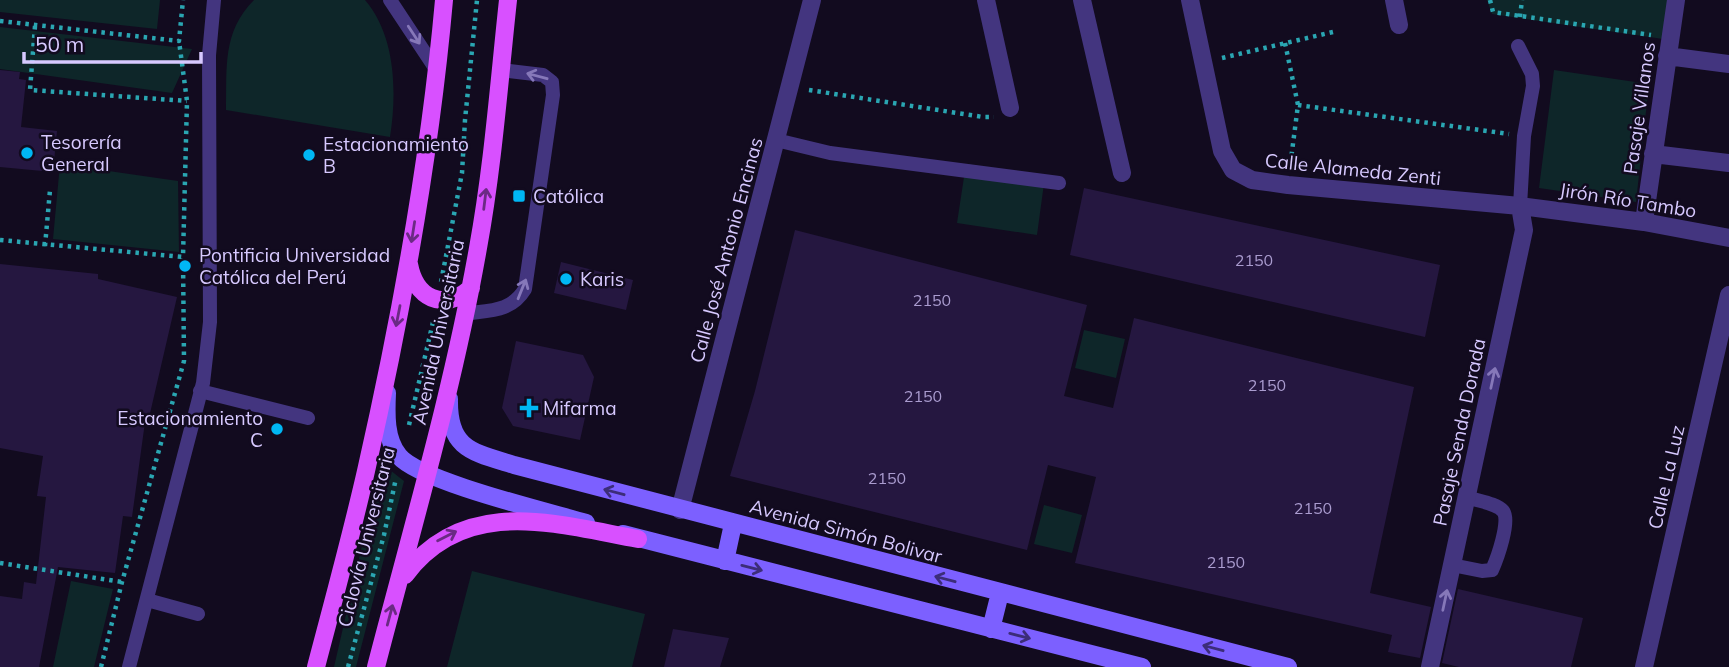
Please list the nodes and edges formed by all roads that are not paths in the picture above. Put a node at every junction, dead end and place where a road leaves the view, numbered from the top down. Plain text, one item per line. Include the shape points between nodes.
1 (214, 0) edge
2 (391, 0) edge
3 (444, 0) edge
4 (508, 0) edge
5 (813, 0) edge
6 (986, 0) edge
7 (1082, 0) edge
8 (1190, 0) edge
9 (1394, 0) edge
10 (1676, 0) edge
11 (1399, 24) dead end
12 (1518, 46) dead end
13 (1667, 56) junction
14 (1729, 64) edge
15 (501, 70) junction
16 (437, 71) junction
17 (1010, 108) road end
18 (776, 140) junction
19 (1653, 154) junction
20 (1729, 163) edge
21 (1122, 173) dead end
22 (1059, 183) dead end
23 (1520, 206) junction
24 (1644, 222) junction
25 (1729, 238) edge
26 (409, 260) junction
27 (471, 288) junction
28 (1729, 295) edge
29 (464, 314) junction
30 (388, 372) junction
31 (449, 381) junction
32 (200, 391) junction
33 (308, 418) dead end
34 (428, 474) junction
35 (1467, 497) junction
36 (680, 510) junction
37 (733, 524) junction
38 (638, 539) junction
39 (725, 561) junction
40 (1452, 565) junction
41 (398, 583) junction
42 (1000, 593) junction
43 (147, 600) junction
44 (198, 614) dead end
45 (991, 629) junction
46 (129, 667) edge
47 (316, 667) edge
48 (376, 667) edge
49 (1142, 667) edge
50 (1288, 667) edge
51 (1430, 667) edge
52 (1644, 667) edge

1 - 32 lane via 209,55 210,321
2 -> 16 lane
3 - 16 main road
4 - 15 main road, Avenida Universitaria
5 - 18 street, Calle José Antonio Encinas
6 - 17 street
7 - 21 street
8 - 23 street, Calle Alameda Zenti via 1222,151 1233,170 1252,180 1288,185
9 - 11 street
10 - 13 street, Pasaje Villanos
12 - 23 lane via 1533,86 1524,136
13 - 14 street
13 - 19 street, Pasaje Villanos
27 -> 15 main road, Avenida Universitaria
29 -> 15 lane via 517,302 526,289 552,82 543,75
16 -> 26 main road
18 - 22 lane via 830,153
18 - 36 street, Calle José Antonio Encinas
19 - 20 street
19 - 24 street, Pasaje Villanos
23 - 24 street, Jirón Río Tambo
35 -> 23 street, Pasaje Senda Dorada via 1524,230
24 - 25 street, Jirón Río Tambo
26 - 27 main road via 416,286 426,295 453,299
26 -> 30 main road
27 - 29 main road, Avenida Universitaria
28 - 52 street, Calle La Luz
29 - 31 main road, Avenida Universitaria
30 - 34 main road via 389,437 401,458
30 - 47 main road
31 - 34 main road, Avenida Universitaria
36 -> 31 main road, Avenida Simón Bolivar via 468,449 452,431
32 - 33 lane
32 - 43 lane
34 - 38 main road
34 - 41 main road, Avenida Universitaria
35 - 40 street, Pasaje Senda Dorada
35 - 40 lane via 1501,508 1506,523 1492,570
36 - 37 main road, Avenida Simón Bolivar
37 - 39 main road
42 -> 37 main road, Avenida Simón Bolivar
38 - 39 main road
41 -> 38 main road via 438,541 485,523 532,522
39 -> 45 main road
51 -> 40 street, Pasaje Senda Dorada
48 -> 41 main road, Avenida Universitaria
42 - 45 main road
50 -> 42 main road, Avenida Simón Bolivar
43 - 44 lane
43 - 46 lane
45 -> 49 main road

